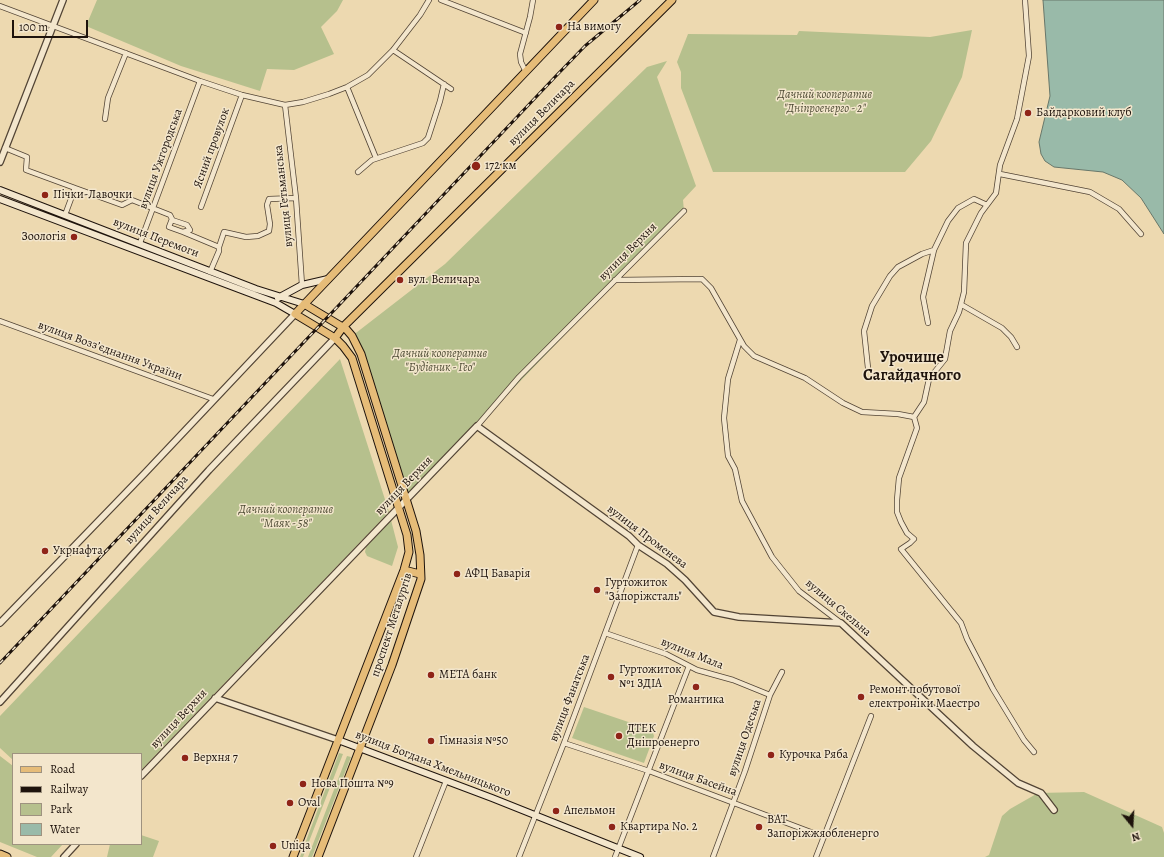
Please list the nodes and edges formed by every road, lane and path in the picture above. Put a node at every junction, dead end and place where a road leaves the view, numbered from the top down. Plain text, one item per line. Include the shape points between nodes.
1 (63, 0) edge
2 (429, 0) edge
3 (441, 0) edge
4 (533, 0) edge
5 (672, 0) edge
6 (1025, 0) edge
7 (592, 2) edge
8 (0, 6) edge
9 (54, 26) junction
10 (526, 33) junction
11 (393, 50) junction
12 (126, 53) junction
13 (526, 72) junction
14 (200, 81) junction
15 (444, 84) junction
16 (347, 87) junction
17 (451, 89) dead end
18 (242, 95) junction
19 (285, 105) junction
20 (105, 119) dead end
21 (5, 148) junction
22 (376, 158) junction
23 (0, 162) edge
24 (358, 172) dead end
25 (1000, 174) junction
26 (75, 188) junction
27 (0, 190) edge
28 (296, 198) junction
29 (0, 199) edge
30 (987, 205) junction
31 (201, 207) dead end
32 (154, 208) junction
33 (684, 212) dead end
34 (65, 215) junction
35 (172, 220) junction
36 (183, 232) junction
37 (1141, 234) dead end
38 (140, 243) junction
39 (219, 247) junction
40 (934, 250) junction
41 (210, 272) junction
42 (328, 279) junction
43 (615, 280) junction
44 (302, 285) junction
45 (279, 296) junction
46 (276, 303) junction
47 (304, 304) junction
48 (962, 305) junction
49 (295, 314) junction
50 (0, 322) edge
51 (928, 323) dead end
52 (343, 327) junction
53 (335, 338) junction
54 (740, 340) junction
55 (1017, 347) dead end
56 (868, 368) dead end
57 (212, 399) junction
58 (914, 417) junction
59 (477, 426) junction
60 (406, 500) junction
61 (398, 508) junction
62 (638, 546) junction
63 (404, 570) junction
64 (420, 574) junction
65 (0, 622) edge
66 (841, 624) junction
67 (605, 633) junction
68 (689, 666) junction
69 (782, 672) dead end
70 (770, 695) junction
71 (215, 698) junction
72 (0, 702) edge
73 (871, 716) dead end
74 (338, 740) junction
75 (564, 743) junction
76 (361, 748) junction
77 (1034, 752) dead end
78 (649, 771) junction
79 (142, 775) edge
80 (446, 781) junction
81 (733, 802) junction
82 (1054, 810) dead end
83 (535, 816) junction
84 (824, 837) junction
85 (75, 845) edge
86 (618, 848) junction
87 (0, 854) edge
88 (7, 857) edge
89 (64, 857) edge
90 (293, 857) edge
91 (318, 857) edge
92 (416, 857) edge
93 (519, 857) edge
94 (615, 857) edge
95 (640, 857) edge
96 (712, 857) edge
97 (816, 857) edge

1 - 9 street
2 - 11 street
3 - 10 street
4 - 10 street
5 - 52 main road, вулиця Величара
6 - 25 street via 1029,56 1017,119 1006,146
7 - 13 main road
8 - 9 street
9 - 12 street
9 - 21 street
10 - 13 street via 520,54
11 - 15 street
11 - 16 street via 368,74
12 - 14 street
12 - 20 street via 108,98
13 - 42 main road
14 - 18 street
14 - 32 street, вулиця Ужгородська
15 - 17 street
15 - 22 street via 428,138 423,143
16 - 19 street via 317,98
16 - 22 street
18 - 19 street
18 - 31 street, Ясний провулок
19 - 28 street, вулиця Гетьманська
21 - 23 street
21 - 26 street via 27,156 26,170
22 - 24 street
25 - 30 street via 996,192
25 - 37 street via 1090,192 1118,209
26 - 32 street via 122,205 132,200
26 - 34 street
27 - 34 main road, вулиця Перемоги
28 - 39 street via 269,200 269,231 258,236 246,237 224,232
28 - 44 street, вулиця Гетьманська
29 - 46 main road, вулиця Перемоги
30 - 40 street via 974,199 958,208 948,221
30 - 48 street via 966,243
32 - 35 street via 170,215
32 - 38 street, вулиця Ужгородська
33 - 43 street, вулиця Верхня
34 - 38 main road, вулиця Перемоги
35 - 36 street via 169,227
35 - 36 street via 187,225 190,230
36 - 39 street
38 - 41 main road, вулиця Перемоги
39 - 41 street via 220,251
40 - 51 street via 923,297
40 - 56 street via 898,267 872,306 864,331
41 - 45 main road, вулиця Перемоги
42 - 44 main road
42 - 47 main road
43 - 54 street via 702,279 711,288
43 - 59 street, вулиця Верхня via 519,377
44 - 45 main road
45 - 46 main road
45 - 47 main road, вулиця Перемоги
46 - 49 main road, вулиця Перемоги
47 - 49 main road
47 - 52 main road, проспект Металургів
48 - 55 street via 1002,328
48 - 58 street via 950,331 945,359 930,379 922,408
49 - 53 main road, проспект Металургів
49 - 57 street
50 - 57 street, вулиця Воззʼєднання України
52 - 53 main road, вулиця Величара
52 - 60 main road, проспект Металургів via 352,336 361,354
53 - 61 main road, проспект Металургів via 352,358
53 - 72 street, вулиця Величара via 209,470
54 - 58 street via 754,356 821,386 843,403 862,412
54 - 66 street, вулиця Скельна via 728,379 724,418 728,456 735,469 742,501 772,557 799,591
57 - 65 street via 145,473
58 - 77 street via 917,428 899,478 897,512 907,533 914,539 901,549 961,623 993,689
59 - 60 street, вулиця Верхня
59 - 62 street, вулиця Променева via 629,536
60 - 61 street, вулиця Верхня
60 - 64 main road, проспект Металургів via 416,531
61 - 63 main road, проспект Металургів via 407,535 409,552
61 - 71 street, вулиця Верхня
62 - 66 street, вулиця Променева via 667,564 718,613 738,617
62 - 67 street, вулиця Фанатська
63 - 64 main road
63 - 74 main road, проспект Металургів
64 - 76 main road, проспект Металургів via 392,665
66 - 82 street, вулиця Скельна via 973,746 1018,783 1041,793
67 - 68 street, вулиця Мала via 666,654
67 - 75 street, вулиця Фанатська
68 - 70 street, вулиця Мала
68 - 78 street
69 - 70 street, вулиця Одеська
70 - 81 street, вулиця Одеська
71 - 74 street, вулиця Богдана Хмельницького
71 - 79 street, вулиця Верхня
73 - 84 street
74 - 76 main road, вулиця Богдана Хмельницького
74 - 90 main road, проспект Металургів
75 - 78 street, вулиця Басейна
75 - 83 street, вулиця Фанатська
76 - 80 main road, вулиця Богдана Хмельницького
76 - 91 main road, проспект Металургів
78 - 81 street, вулиця Басейна
78 - 86 street
80 - 83 main road, вулиця Богдана Хмельницького
80 - 92 street
81 - 84 street, вулиця Басейна
81 - 96 street, вулиця Одеська
83 - 86 main road, вулиця Богдана Хмельницького
83 - 93 street, вулиця Фанатська
84 - 97 street
85 - 89 street
86 - 94 street
86 - 95 main road, вулиця Богдана Хмельницького
87 - 88 main road

